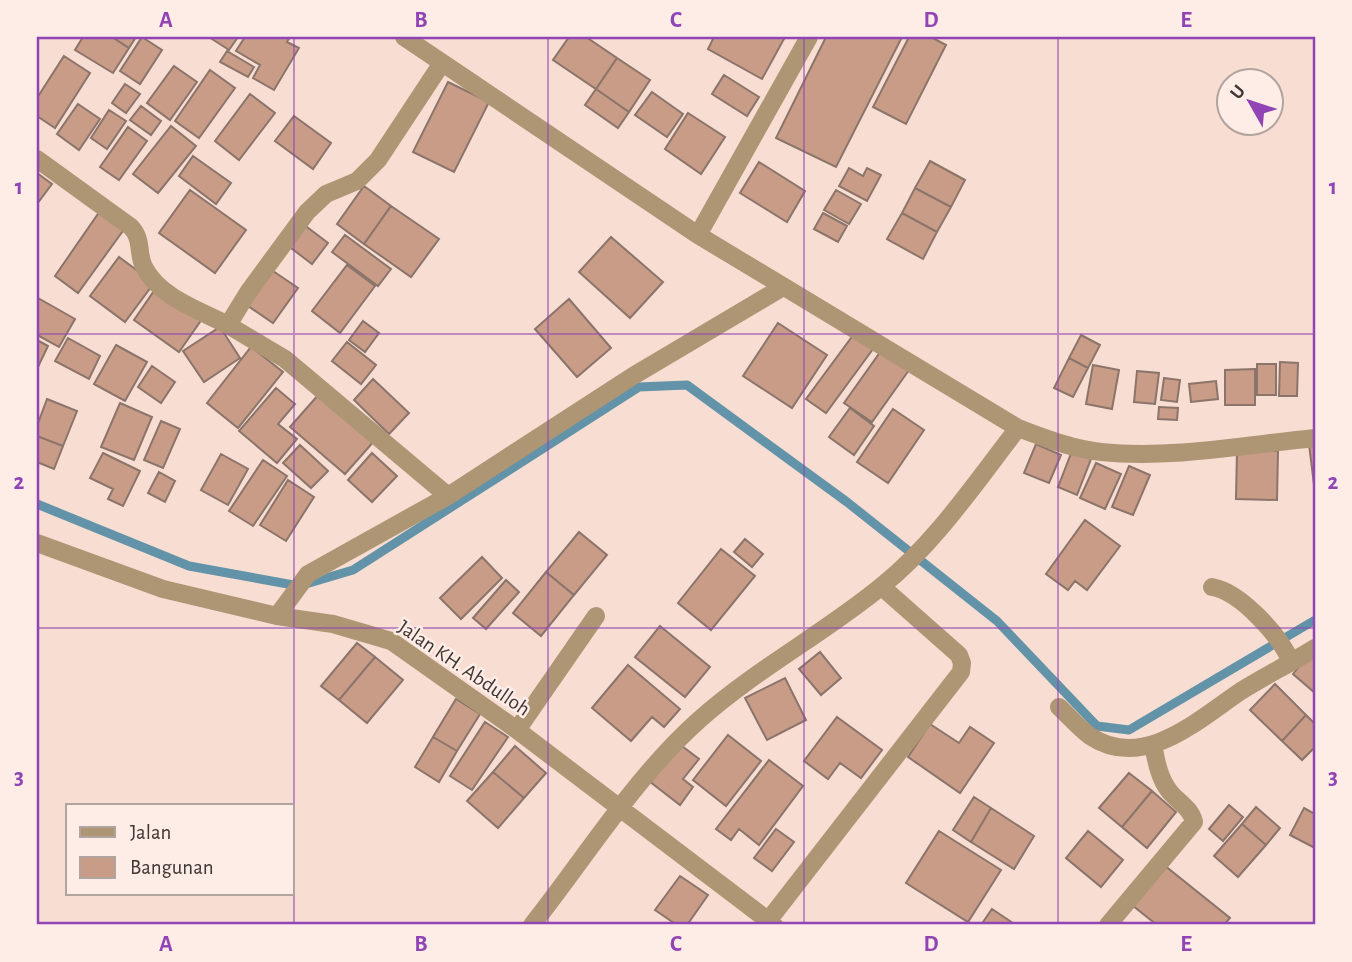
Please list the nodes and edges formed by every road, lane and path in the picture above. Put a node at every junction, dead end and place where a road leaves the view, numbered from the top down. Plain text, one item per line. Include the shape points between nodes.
1 (404, 37) edge
2 (809, 37) edge
3 (442, 63) junction
4 (37, 159) edge
5 (698, 235) junction
6 (783, 287) junction
7 (228, 325) junction
8 (1018, 428) junction
9 (1315, 438) edge
10 (448, 496) junction
11 (37, 543) edge
12 (882, 586) junction
13 (1213, 587) dead end
14 (277, 616) junction
15 (596, 616) dead end
16 (1315, 648) edge
17 (1290, 659) junction
18 (1059, 706) dead end
19 (517, 730) junction
20 (1153, 744) junction
21 (621, 809) junction
22 (771, 923) edge
23 (532, 925) edge
24 (1108, 925) edge

1 - 3 street
2 - 5 street
3 - 5 street
3 - 7 street via 378,160 357,181 326,194 307,212
4 - 7 street via 131,227 138,235 144,267 177,300
5 - 6 street
6 - 8 street
6 - 10 street via 633,376
7 - 10 street via 285,359
8 - 9 street via 1098,452 1145,455
8 - 12 street via 936,533
10 - 14 street via 308,575
11 - 14 street, Jalan KH. Abdulloh via 163,589
12 - 21 street via 708,712
12 - 22 street via 959,655 961,672
13 - 17 street via 1235,594
14 - 19 street, Jalan KH. Abdulloh via 333,624 391,641
15 - 19 street
16 - 17 street
17 - 20 street via 1168,739
18 - 20 street via 1092,737 1108,744
19 - 21 street, Jalan KH. Abdulloh
20 - 24 street via 1168,790 1194,822
21 - 22 street, Jalan KH. Abdulloh
21 - 23 street

